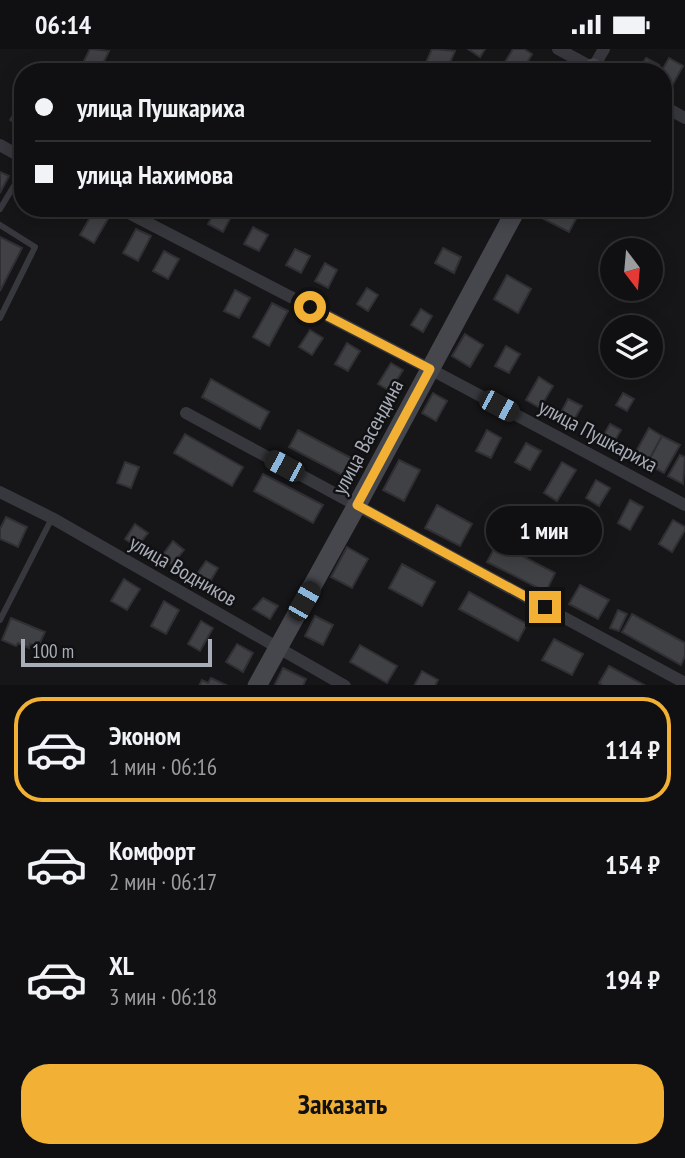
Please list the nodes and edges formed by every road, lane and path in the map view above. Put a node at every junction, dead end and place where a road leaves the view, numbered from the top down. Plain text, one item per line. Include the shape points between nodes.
1 (558, 49) edge
2 (582, 63) edge
3 (14, 186) edge
4 (0, 209) edge
5 (136, 217) edge
6 (512, 217) edge
7 (0, 225) edge
8 (0, 318) edge
9 (430, 369) junction
10 (186, 413) dead end
11 (0, 492) edge
12 (357, 505) junction
13 (685, 505) edge
14 (52, 518) junction
15 (0, 619) edge
16 (277, 649) junction
17 (685, 683) edge
18 (257, 685) edge
19 (345, 685) edge

1 - 2 street
3 - 4 lane
5 - 9 street, улица Пушкариха
6 - 9 street, улица Васендина
7 - 8 lane via 35,247
9 - 12 street, улица Васендина
9 - 13 street, улица Пушкариха
10 - 12 street
11 - 14 street, улица Водников
12 - 16 street, улица Васендина
12 - 17 street
14 - 15 lane
14 - 16 street, улица Водников
16 - 18 street, улица Васендина
16 - 19 street, улица Водников

